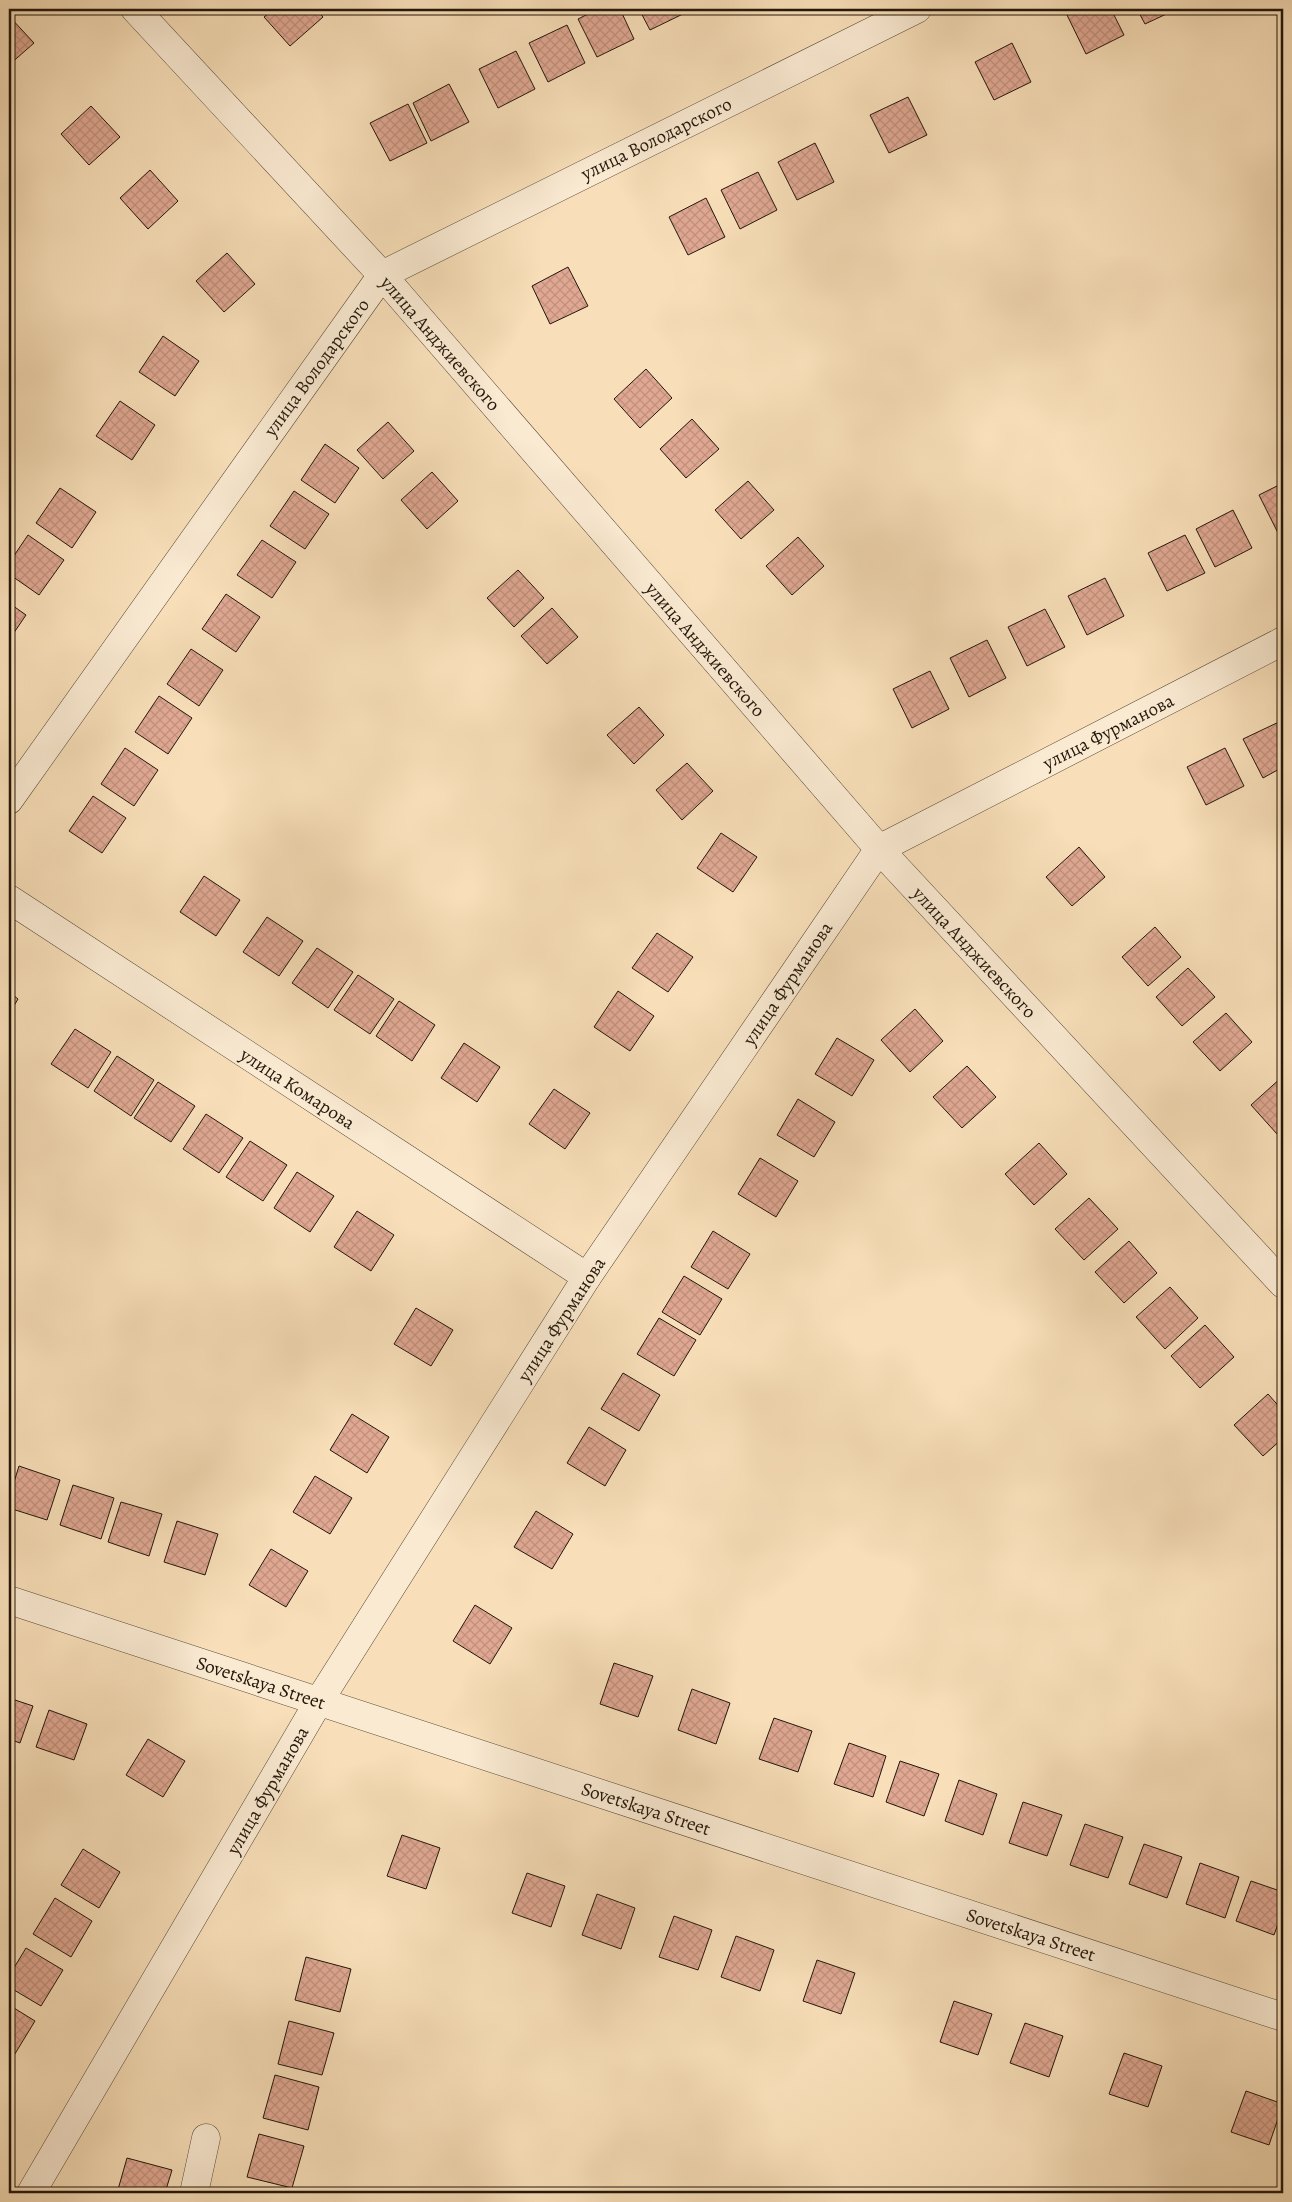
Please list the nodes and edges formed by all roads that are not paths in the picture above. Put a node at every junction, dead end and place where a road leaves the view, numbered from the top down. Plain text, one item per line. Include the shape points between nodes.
1 (135, 9) edge
2 (917, 9) edge
3 (382, 275) junction
4 (1283, 641) edge
5 (9, 800) edge
6 (879, 848) junction
7 (9, 899) edge
8 (587, 1277) junction
9 (1283, 1284) edge
10 (9, 1600) edge
11 (319, 1701) junction
12 (1283, 2017) edge
13 (206, 2138) dead end
14 (31, 2193) edge
15 (194, 2193) edge

1 - 3 street, улица Анджиевского
2 - 3 street, улица Володарского
3 - 5 street, улица Володарского
3 - 6 street, улица Анджиевского
4 - 6 street, улица Фурманова
6 - 8 street, улица Фурманова
6 - 9 street, улица Анджиевского
7 - 8 street, улица Комарова
8 - 11 street, улица Фурманова
10 - 11 street, Sovetskaya Street
11 - 12 street, Sovetskaya Street
11 - 14 street, улица Фурманова
13 - 15 street

